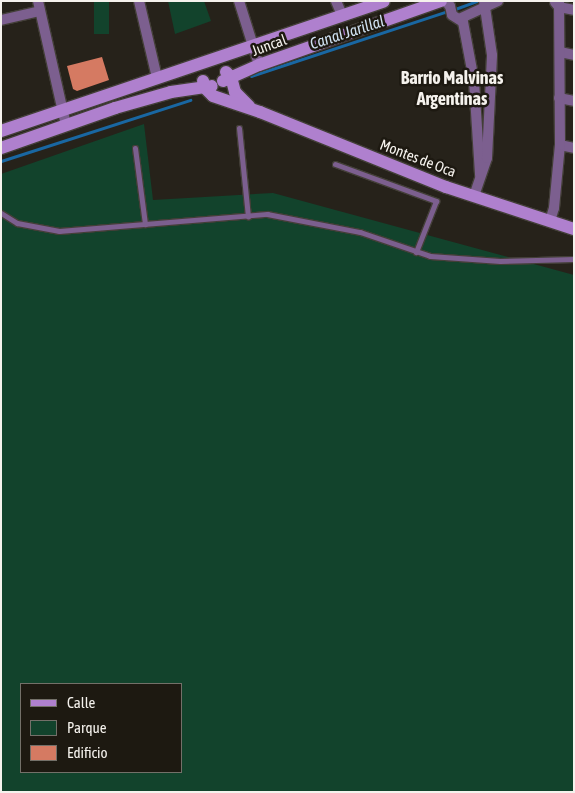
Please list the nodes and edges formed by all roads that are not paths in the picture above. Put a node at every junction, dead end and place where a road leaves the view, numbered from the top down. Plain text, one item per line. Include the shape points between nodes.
1 (139, 1) edge
2 (239, 1) edge
3 (336, 1) edge
4 (384, 1) edge
5 (443, 1) edge
6 (498, 1) edge
7 (557, 3) edge
8 (485, 4) edge
9 (39, 6) edge
10 (574, 10) edge
11 (342, 15) junction
12 (459, 19) junction
13 (1, 20) edge
14 (252, 46) junction
15 (560, 52) junction
16 (574, 55) edge
17 (209, 62) junction
18 (259, 65) junction
19 (157, 78) junction
20 (217, 81) junction
21 (559, 98) junction
22 (574, 101) edge
23 (253, 109) junction
24 (63, 110) junction
25 (66, 125) junction
26 (238, 128) dead end
27 (1, 131) edge
28 (560, 145) junction
29 (1, 148) edge
30 (135, 148) dead end
31 (574, 148) edge
32 (336, 164) dead end
33 (480, 176) junction
34 (474, 196) junction
35 (1, 213) edge
36 (248, 217) junction
37 (550, 221) junction
38 (144, 224) junction
39 (574, 229) edge
40 (416, 252) junction
41 (574, 260) edge

1 - 19 street
2 - 14 street
3 - 11 street
4 - 11 main road, Juncal
5 - 12 street via 450,6 452,16
5 - 18 main road, Juncal
6 - 8 street
7 - 10 street
7 - 15 street
8 - 12 street
8 - 33 street via 492,55 486,158
9 - 13 street
9 - 24 street
11 - 14 main road, Juncal
12 - 33 street via 463,22 474,81
14 - 17 main road, Juncal
14 - 18 street
15 - 16 street
15 - 21 street
17 - 19 main road
17 - 20 main road via 222,64
17 - 20 main road via 200,73
18 - 20 main road, Juncal
19 - 24 main road
20 - 23 main road, Montes de Oca
20 - 23 main road, Montes de Oca via 213,96
20 - 25 main road
21 - 22 street
21 - 28 street
23 - 34 main road, Montes de Oca
24 - 25 street
24 - 27 main road
25 - 29 main road
26 - 36 lane
28 - 31 street
28 - 37 street
30 - 38 lane
32 - 40 lane via 436,201
33 - 34 street
34 - 37 main road, Montes de Oca
35 - 38 lane via 17,222 59,231
36 - 38 lane
36 - 40 lane via 267,214 360,232
37 - 39 main road, Montes de Oca
40 - 41 lane via 500,261

